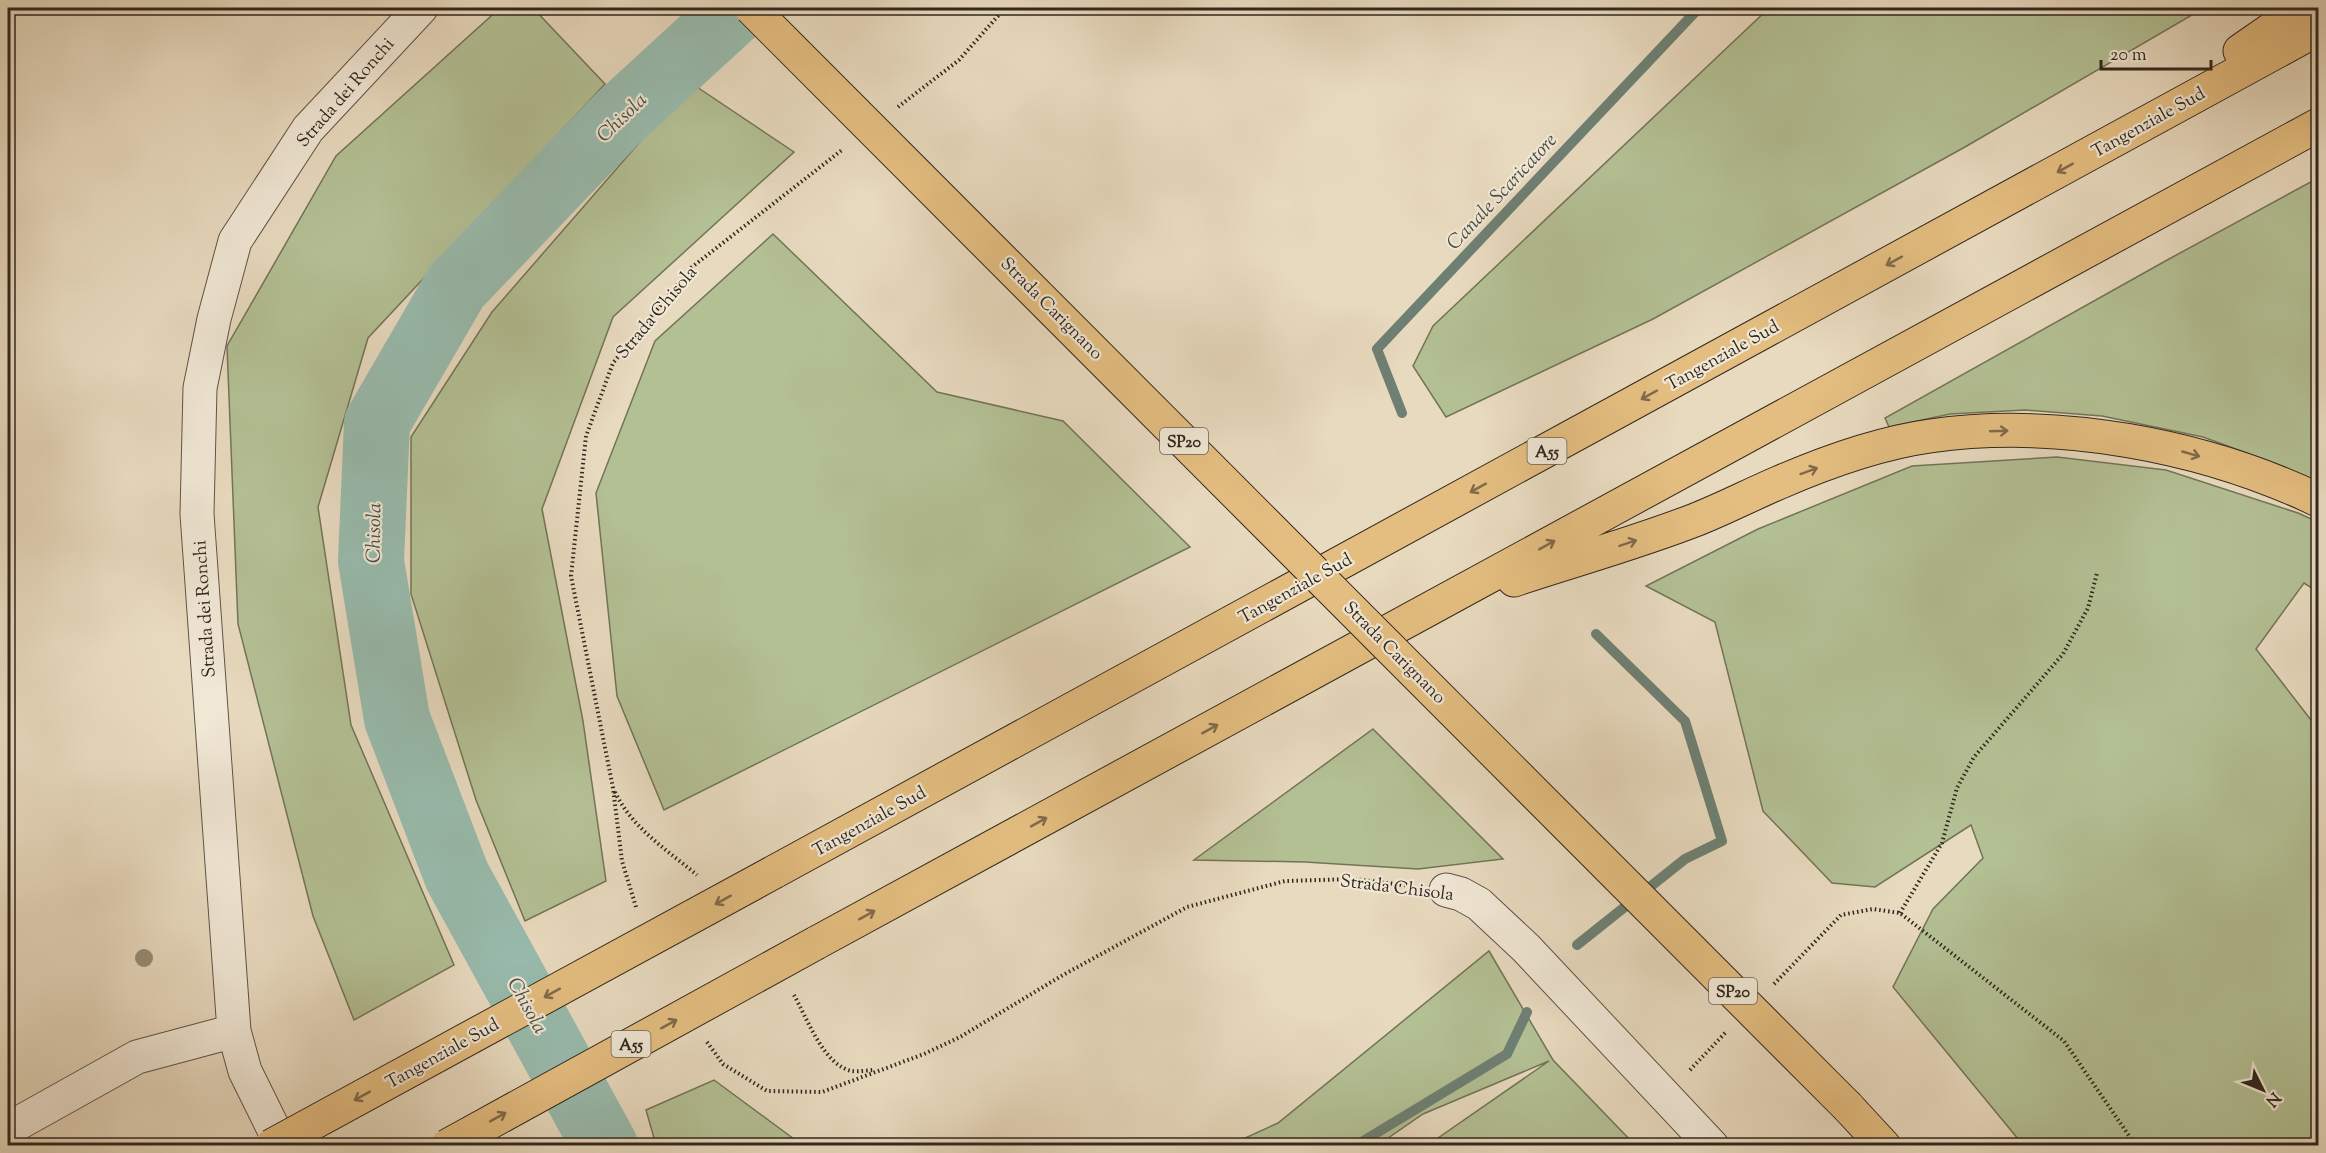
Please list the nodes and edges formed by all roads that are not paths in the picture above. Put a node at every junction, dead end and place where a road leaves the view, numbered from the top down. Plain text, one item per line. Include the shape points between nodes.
1 (421, 8) edge
2 (751, 8) edge
3 (2302, 8) edge
4 (2319, 29) edge
5 (2319, 125) edge
6 (2107, 145) junction
7 (2319, 500) edge
8 (1433, 607) junction
9 (1446, 890) road end
10 (234, 1032) junction
11 (8, 1129) edge
12 (271, 1146) edge
13 (282, 1146) edge
14 (447, 1146) edge
15 (1712, 1146) edge
16 (1884, 1146) edge

1 - 10 street, Strada dei Ronchi via 308,129 235,241 200,388 196,514
2 - 16 main road, Strada Carignano / SP20, bridge
3 - 6 main road
4 - 6 main road, Tangenziale Sud / A55
8 -> 5 main road, A55
6 -> 12 main road, Tangenziale Sud / A55, bridge
8 -> 7 main road via 1696,520 1857,453 1929,436 2001,430 2136,440 2250,473
14 -> 8 main road, A55, bridge
9 - 15 street, Strada Chisola via 1479,904 1526,948
10 - 11 street via 137,1057
10 - 13 street, Strada dei Ronchi via 245,1071

